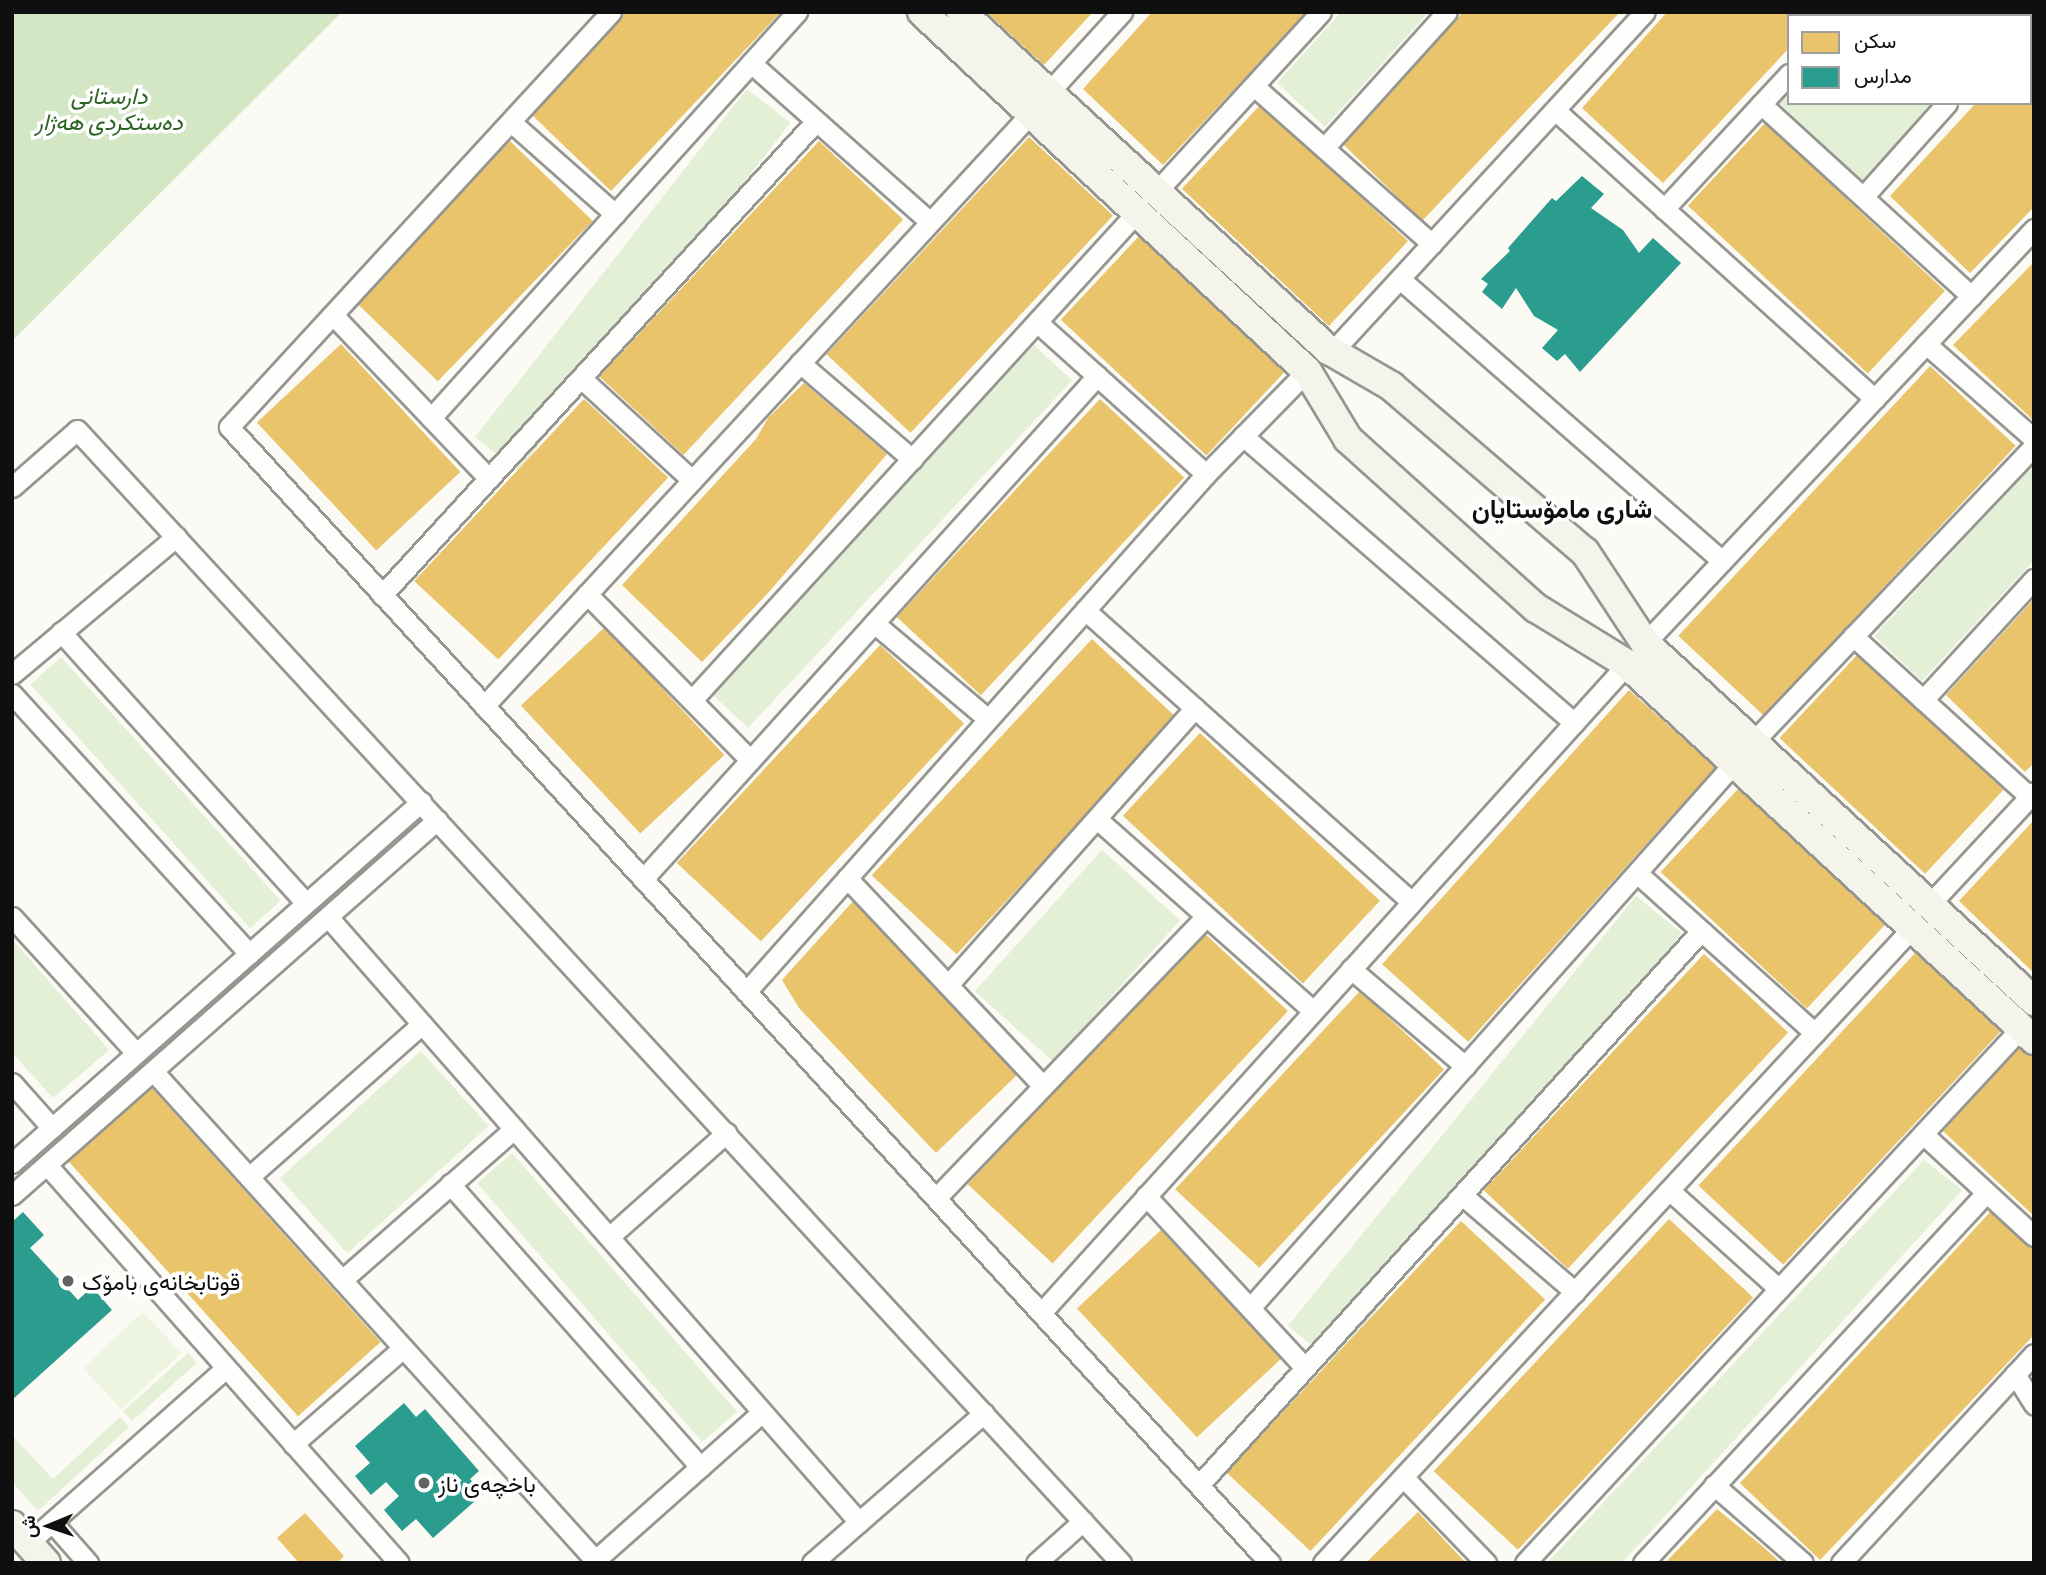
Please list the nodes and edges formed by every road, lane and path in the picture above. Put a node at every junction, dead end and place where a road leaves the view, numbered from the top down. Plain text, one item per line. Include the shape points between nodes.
1 (611, 12) edge
2 (797, 12) edge
3 (922, 12) edge
4 (961, 12) edge
5 (1122, 12) edge
6 (1321, 12) edge
7 (1447, 12) edge
8 (1646, 12) edge
9 (751, 63) junction
10 (1787, 76) edge
11 (1254, 86) junction
12 (1039, 103) junction
13 (1761, 104) junction
14 (1945, 105) edge
15 (1555, 110) junction
16 (816, 121) junction
17 (511, 122) junction
18 (1324, 148) junction
19 (1863, 197) junction
20 (1147, 202) junction
21 (1664, 209) junction
22 (615, 214) junction
23 (930, 222) junction
24 (2034, 229) edge
25 (1432, 244) junction
26 (1400, 279) junction
27 (1971, 296) junction
28 (333, 315) junction
29 (1037, 322) junction
30 (1926, 344) junction
31 (1332, 352) junction
32 (800, 363) junction
33 (1307, 371) junction
34 (1097, 376) junction
35 (581, 378) junction
36 (1875, 399) junction
37 (431, 418) junction
38 (1243, 436) junction
39 (2034, 439) edge
40 (2034, 446) edge
41 (912, 459) junction
42 (1206, 474) junction
43 (489, 479) junction
44 (692, 480) junction
45 (12, 487) edge
46 (176, 537) junction
47 (1722, 561) junction
48 (2034, 579) edge
49 (587, 594) junction
50 (382, 595) junction
51 (1085, 610) junction
52 (874, 623) junction
53 (61, 632) junction
54 (1853, 636) junction
55 (1636, 653) junction
56 (12, 674) edge
57 (1690, 685) junction
58 (12, 694) edge
59 (692, 700) junction
60 (1923, 700) junction
61 (1671, 705) junction
62 (484, 706) junction
63 (1195, 708) junction
64 (988, 719) junction
65 (1574, 723) junction
66 (1753, 742) junction
67 (750, 760) junction
68 (1734, 763) junction
69 (2032, 794) edge
70 (421, 802) junction
71 (1097, 819) junction
72 (437, 820) junction
73 (1637, 873) junction
74 (847, 878) junction
75 (643, 879) junction
76 (329, 883) junction
77 (346, 901) junction
78 (1412, 902) junction
79 (306, 904) junction
80 (1929, 905) junction
81 (1206, 916) junction
82 (328, 917) junction
83 (12, 918) edge
84 (1912, 928) junction
85 (1702, 931) junction
86 (248, 954) junction
87 (1351, 969) junction
88 (948, 985) junction
89 (746, 992) junction
90 (201, 996) junction
91 (2034, 1001) edge
92 (1313, 1011) junction
93 (218, 1014) junction
94 (422, 1024) junction
95 (1815, 1033) junction
96 (2027, 1034) edge
97 (136, 1054) junction
98 (1465, 1066) junction
99 (153, 1071) junction
100 (12, 1083) edge
101 (1042, 1085) junction
102 (52, 1128) junction
103 (514, 1129) junction
104 (726, 1133) junction
105 (1923, 1134) junction
106 (12, 1163) edge
107 (47, 1165) junction
108 (249, 1177) junction
109 (450, 1184) junction
110 (1669, 1190) junction
111 (1986, 1193) junction
112 (12, 1195) edge
113 (1462, 1195) junction
114 (1146, 1196) junction
115 (936, 1198) junction
116 (2034, 1236) edge
117 (609, 1237) junction
118 (342, 1280) junction
119 (1779, 1289) junction
120 (1575, 1292) junction
121 (1250, 1308) junction
122 (1041, 1312) junction
123 (403, 1348) junction
124 (2034, 1354) edge
125 (226, 1367) junction
126 (1305, 1368) junction
127 (2015, 1374) junction
128 (2034, 1404) edge
129 (762, 1412) junction
130 (984, 1413) junction
131 (293, 1444) junction
132 (700, 1467) junction
133 (1403, 1477) junction
134 (1199, 1485) junction
135 (1714, 1485) junction
136 (1083, 1521) junction
137 (52, 1522) junction
138 (859, 1522) junction
139 (29, 1544) edge
140 (389, 1559) edge
141 (593, 1561) edge
142 (88, 1563) edge
143 (813, 1563) edge
144 (1036, 1563) edge
145 (1121, 1563) edge
146 (1270, 1563) edge
147 (1324, 1563) edge
148 (1486, 1563) edge
149 (1525, 1563) edge
150 (1643, 1563) edge
151 (1803, 1563) edge
152 (1841, 1563) edge

1 - 17 street
2 - 9 street
3 - 12 street
4 - 12 street
5 - 12 street
6 - 11 street
7 - 18 street
8 - 15 street
9 - 16 street
9 - 22 street
10 - 13 street
11 - 18 street
11 - 20 street
12 - 20 street
12 - 23 street
13 - 19 street
13 - 21 street
14 - 19 street
15 - 21 street
15 - 25 street
16 - 23 street
16 - 35 street
17 - 22 street
17 - 28 street
18 - 25 street
19 - 27 street
20 - 29 street
20 - 31 street
20 - 33 street
21 - 36 street
22 - 37 street
23 - 32 street
24 - 27 street
25 - 26 street
26 - 31 street
26 - 47 street
27 - 30 street
28 - 37 street
28 - 50 street via 229,427
29 - 34 street
29 - 41 street
30 - 36 street
30 - 39 street
31 - 55 street via 1391,386 1585,552
32 - 41 street
32 - 44 street
33 - 38 street
33 - 55 street via 1348,439 1536,608
34 - 42 street
34 - 52 street
35 - 43 street
35 - 44 street
36 - 47 street
37 - 43 street
38 - 42 street
38 - 65 street
40 - 54 street
41 - 59 street
42 - 51 street
43 - 50 street
44 - 49 street
45 - 46 street via 77,430
46 - 53 street
46 - 70 street
47 - 55 street
48 - 60 street
49 - 59 street
49 - 62 street
50 - 62 street
51 - 63 street
51 - 64 street
52 - 64 street
52 - 67 street
53 - 56 street
53 - 79 street
54 - 60 street
54 - 66 street
55 - 57 street
55 - 61 street
55 - 65 street
57 - 61 street
57 - 66 street
58 - 86 street
59 - 67 street
60 - 69 street
61 - 68 street
62 - 75 street
63 - 71 street
63 - 78 street
64 - 74 street
65 - 78 street
66 - 80 street
67 - 75 street
68 - 73 street
68 - 84 street
69 - 80 street
70 - 72 street
70 - 76 street
71 - 81 street
71 - 88 street
72 - 77 street
72 - 104 street
73 - 85 street
73 - 98 street
74 - 88 street
74 - 89 street
75 - 89 street
76 - 77 street
76 - 79 street
77 - 82 street
78 - 87 street
79 - 86 street
80 - 91 street
81 - 92 street
81 - 101 street
82 - 93 street
82 - 94 street
83 - 97 street
84 - 95 street
84 - 96 street
85 - 95 street
85 - 113 street
86 - 90 street
87 - 92 street
87 - 98 street
88 - 101 street
89 - 115 street
90 - 93 street
90 - 97 street
92 - 114 street
93 - 99 street
94 - 103 street
94 - 108 street
95 - 110 street
96 - 105 street
97 - 102 street
98 - 121 street
99 - 107 street
99 - 108 street
100 - 102 street
101 - 115 street
102 - 106 street
103 - 109 street
103 - 117 street
104 - 117 street
104 - 130 street
105 - 111 street
105 - 119 street
107 - 112 street
107 - 125 street
108 - 118 street
109 - 118 street
109 - 132 street
110 - 119 street
110 - 120 street
111 - 116 street
111 - 135 street
113 - 120 street
113 - 126 street
114 - 121 street
114 - 122 street
115 - 122 street
117 - 129 street
118 - 123 street
119 - 149 street
120 - 133 street
121 - 126 street
122 - 134 street
123 - 131 street
123 - 141 street
124 - 127 street
125 - 131 street
125 - 137 street
126 - 134 street
127 - 128 street
127 - 152 street
129 - 132 street
129 - 138 street
130 - 136 street
130 - 138 street
131 - 140 street
132 - 141 street
133 - 147 street
133 - 148 street
134 - 146 street
135 - 150 street
135 - 151 street
136 - 144 street
136 - 145 street
137 - 139 street
137 - 142 street
138 - 143 street

